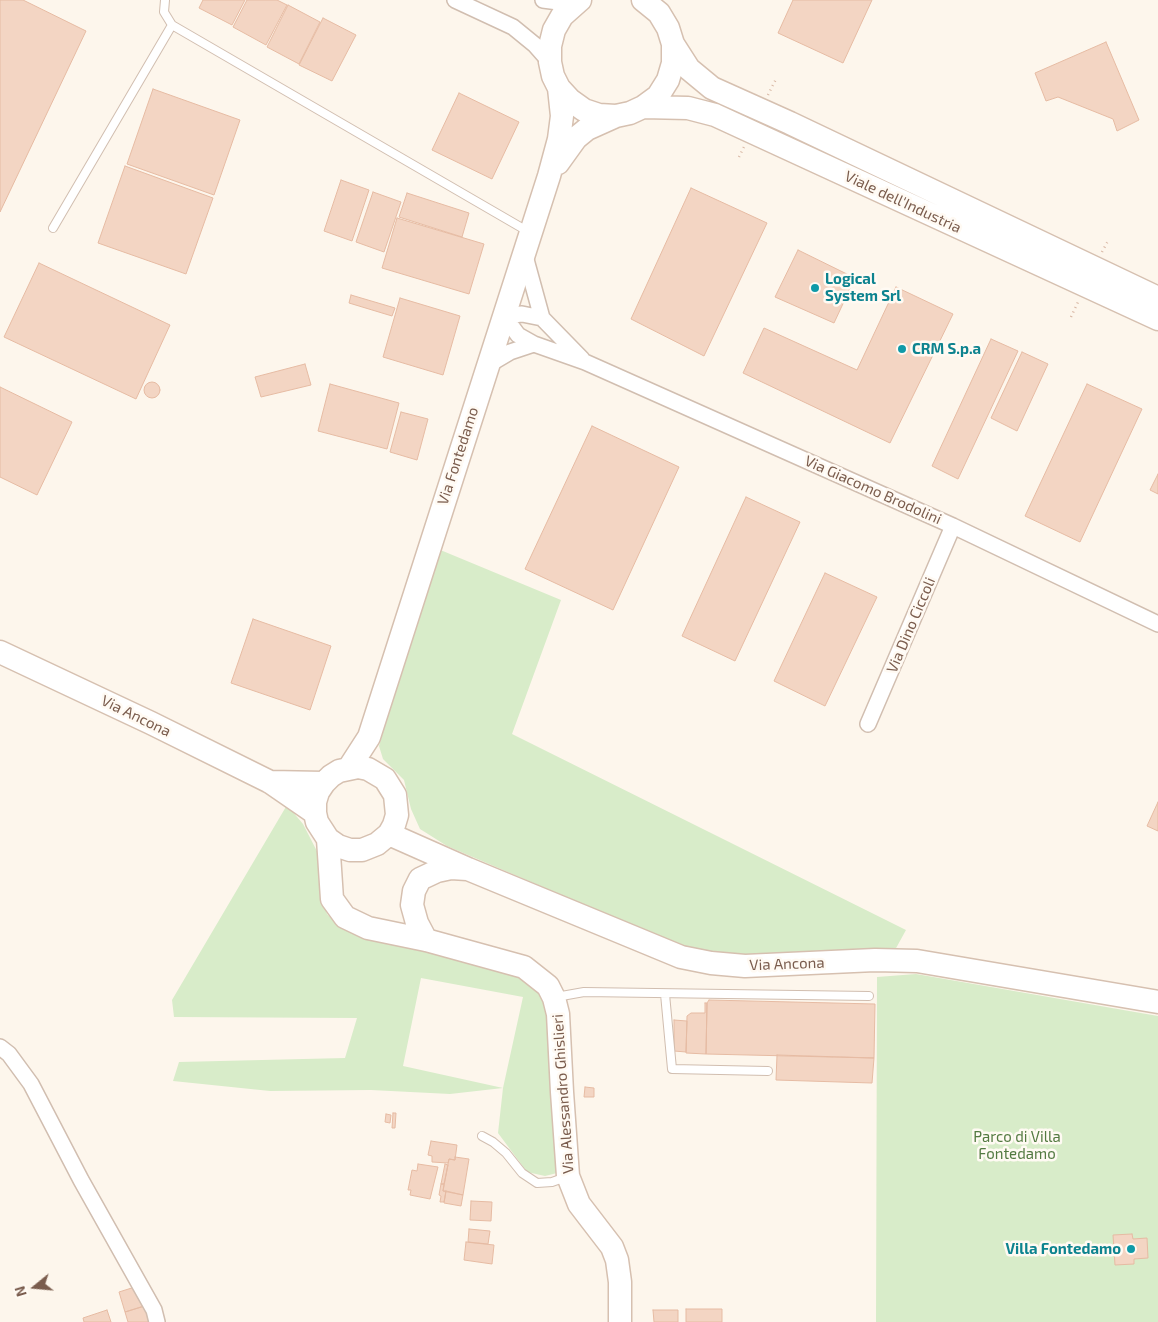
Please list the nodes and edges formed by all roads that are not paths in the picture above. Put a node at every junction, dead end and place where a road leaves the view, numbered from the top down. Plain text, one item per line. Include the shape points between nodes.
1 (164, 0) edge
2 (455, 0) edge
3 (543, 0) edge
4 (577, 2) edge
5 (654, 4) edge
6 (172, 25) junction
7 (673, 44) junction
8 (550, 62) junction
9 (559, 88) junction
10 (643, 108) junction
11 (616, 116) junction
12 (549, 176) junction
13 (52, 228) dead end
14 (528, 243) junction
15 (1158, 298) edge
16 (504, 316) junction
17 (542, 318) junction
18 (1158, 319) edge
19 (534, 344) junction
20 (585, 362) junction
21 (488, 365) junction
22 (953, 526) junction
23 (1158, 624) edge
24 (0, 652) edge
25 (868, 724) dead end
26 (369, 737) junction
27 (349, 768) junction
28 (377, 773) junction
29 (270, 782) junction
30 (324, 783) junction
31 (315, 813) junction
32 (393, 824) junction
33 (328, 838) junction
34 (362, 850) junction
35 (468, 869) junction
36 (330, 885) junction
37 (426, 940) junction
38 (665, 994) junction
39 (869, 996) dead end
40 (554, 998) junction
41 (1158, 1002) edge
42 (0, 1047) edge
43 (768, 1071) dead end
44 (482, 1136) dead end
45 (568, 1176) junction
46 (157, 1322) edge
47 (620, 1322) edge

1 - 6 lane via 164,12
2 - 8 street via 513,27
3 - 4 street
4 - 8 main road, Via Fontedamo via 562,16 554,30
5 - 7 main road, Via Fontedamo
6 - 13 lane
6 - 14 lane
7 - 10 main road, Via Fontedamo via 673,63 668,80 658,96
7 - 15 main road, Viale dell'Industria via 690,69 712,88
8 - 9 main road, Via Fontedamo
9 - 11 main road, Via Fontedamo via 584,110
9 - 12 main road, Via Fontedamo via 562,116
10 - 11 main road, Via Fontedamo
10 - 18 main road, Viale dell'Industria via 688,108 714,115
11 - 12 main road, Via Fontedamo via 587,129 576,138
12 - 14 main road, Via Fontedamo
14 - 16 main road, Via Fontedamo
14 - 17 street, Via Giacomo Brodolini
16 - 17 street via 522,314
16 - 19 street, Via Giacomo Brodolini via 518,335
16 - 21 main road, Via Fontedamo
17 - 20 street, Via Giacomo Brodolini
19 - 20 street, Via Giacomo Brodolini
19 - 21 street via 510,352
20 - 22 street, Via Giacomo Brodolini
21 - 26 main road, Via Fontedamo
22 - 23 street, Via Giacomo Brodolini
22 - 25 street, Via Dino Ciccoli
24 - 29 main road, Via Ancona
26 - 27 main road, Via Fontedamo
26 - 28 main road
27 - 28 main road
27 - 30 main road
28 - 32 main road via 395,795
29 - 30 main road, Via Ancona
29 - 31 main road, Via Ancona
30 - 31 main road via 318,792
31 - 33 main road, Via Ancona
32 - 34 main road via 377,844
32 - 35 main road, Via Ancona via 435,853
33 - 34 main road via 338,846
33 - 36 main road, Via Alessandro Ghislieri
34 - 36 main road via 341,869
35 - 37 main road via 451,868 420,879 412,904
35 - 41 main road, Via Ancona via 681,957 710,963 745,966 917,961
36 - 37 main road, Via Alessandro Ghislieri via 332,899 345,916 368,928
37 - 40 main road, Via Alessandro Ghislieri via 524,967 548,986
38 - 39 lane
38 - 40 lane via 584,992
38 - 43 lane via 672,1069
40 - 45 main road, Via Alessandro Ghislieri via 558,1014
42 - 46 street via 31,1084 154,1310
44 - 45 lane via 506,1153 522,1173 537,1183
45 - 47 main road, Via Alessandro Ghislieri via 580,1204 612,1247 617,1260

